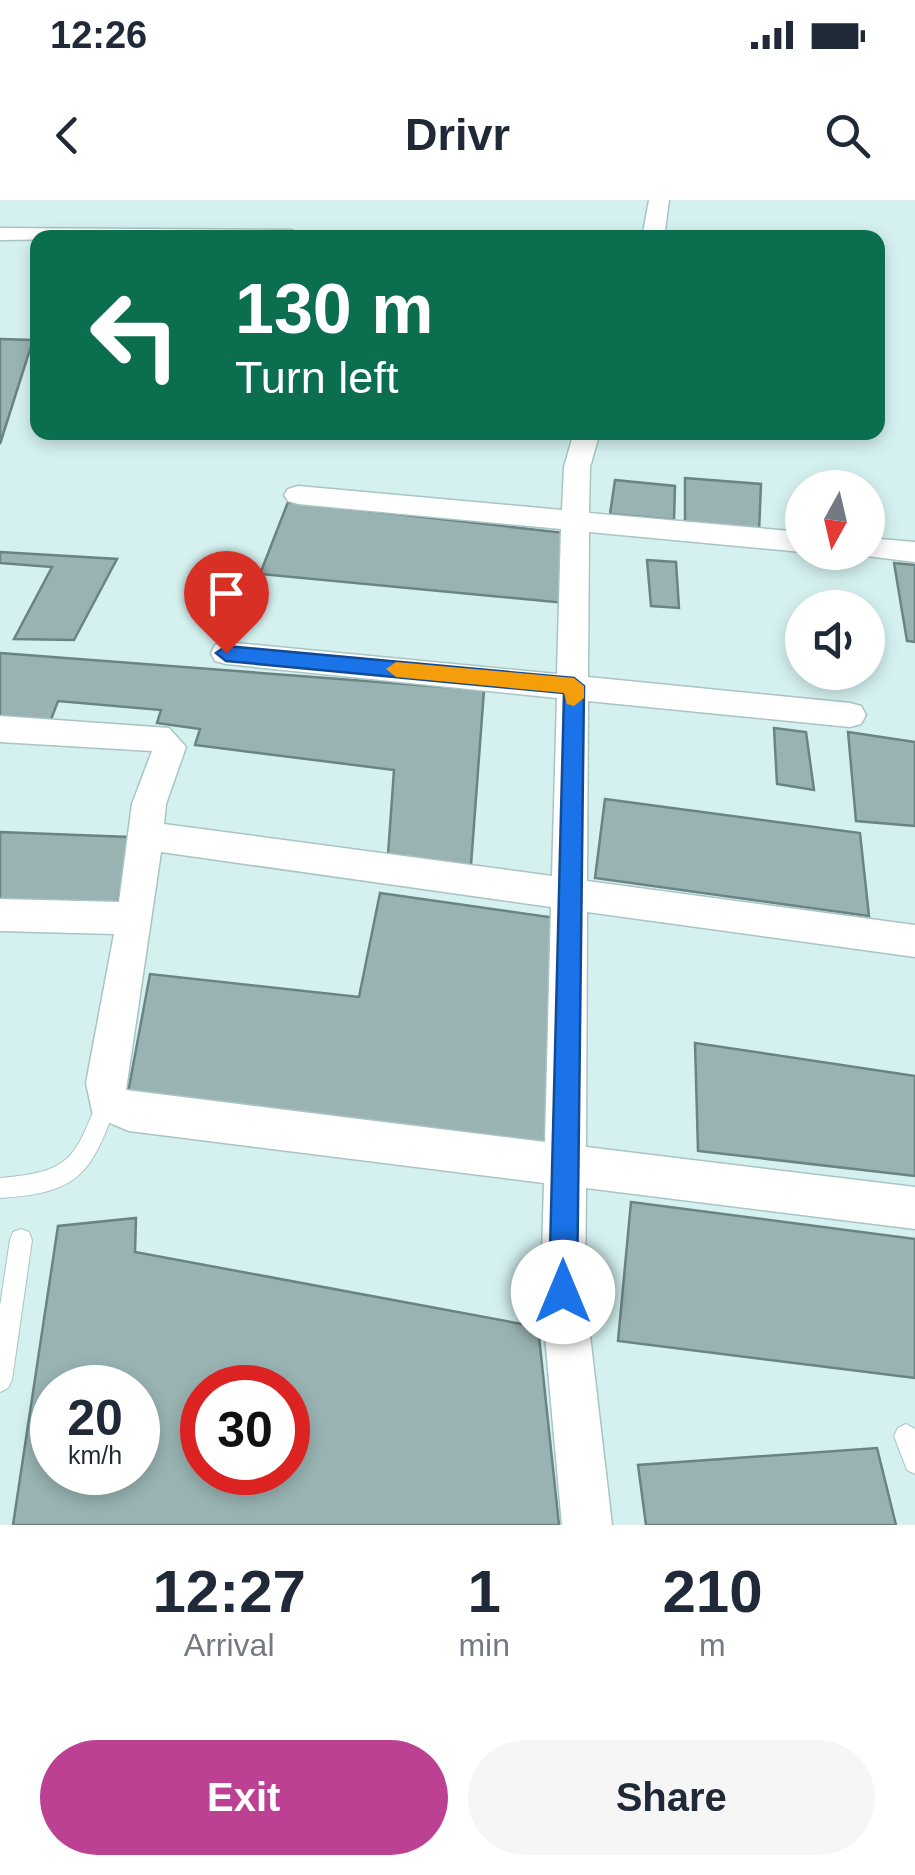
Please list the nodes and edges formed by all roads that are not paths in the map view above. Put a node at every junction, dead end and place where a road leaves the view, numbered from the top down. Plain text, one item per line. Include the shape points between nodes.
1 (659, 200) edge
2 (654, 230) edge
3 (0, 234) edge
4 (30, 234) edge
5 (585, 440) edge
6 (298, 495) dead end
7 (575, 521) junction
8 (785, 540) edge
9 (885, 549) edge
10 (915, 552) edge
11 (226, 653) dead end
12 (574, 686) junction
13 (850, 714) dead end
14 (0, 730) edge
15 (148, 834) junction
16 (570, 893) junction
17 (0, 915) edge
18 (135, 919) junction
19 (915, 941) edge
20 (107, 1102) junction
21 (563, 1165) junction
22 (0, 1188) edge
23 (915, 1208) edge
24 (21, 1240) dead end
25 (0, 1380) edge
26 (906, 1436) dead end
27 (915, 1462) edge
28 (587, 1525) edge

1 - 2 street
3 - 4 street
5 - 7 street
6 - 7 street
7 - 8 street
7 - 12 street
9 - 10 street
11 - 12 street
12 - 13 street
12 - 16 street
14 - 15 street via 158,737 170,747 149,804
15 - 16 street
15 - 18 street
16 - 19 street
16 - 21 street
17 - 18 street
18 - 20 street
20 - 21 street via 129,1111
20 - 22 lane via 82,1163 46,1186
21 - 23 street
21 - 28 street via 564,1308
24 - 25 lane
26 - 27 lane

